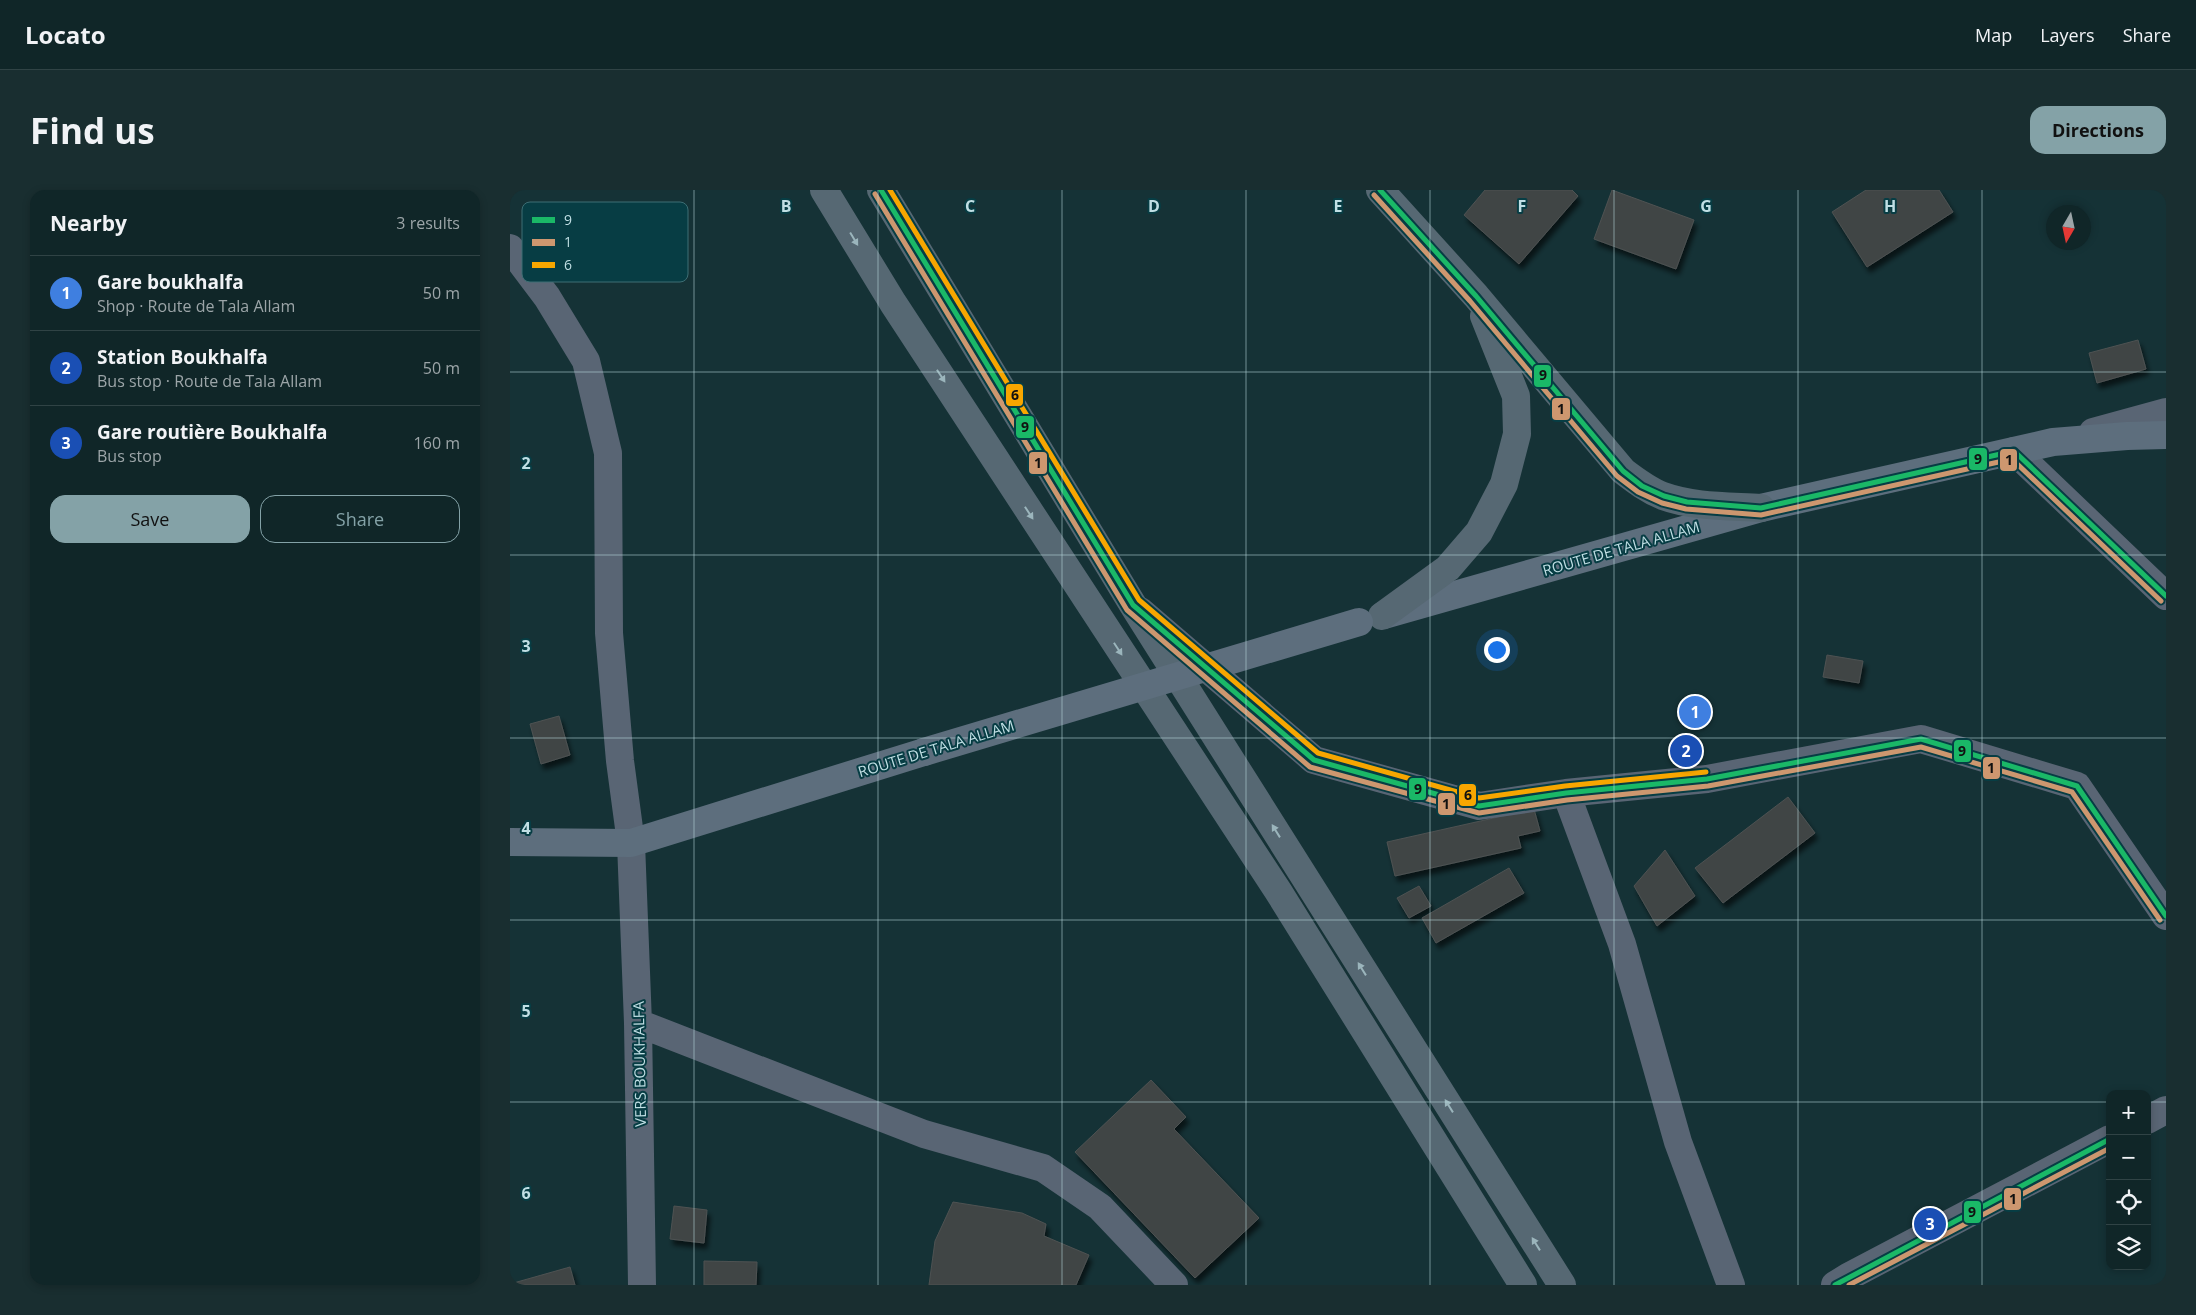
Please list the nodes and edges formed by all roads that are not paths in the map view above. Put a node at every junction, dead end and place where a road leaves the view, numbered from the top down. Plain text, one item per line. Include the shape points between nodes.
1 (881, 190) edge
2 (1380, 190) edge
3 (832, 192) edge
4 (510, 248) edge
5 (522, 264) edge
6 (536, 282) edge
7 (1476, 296) junction
8 (2166, 412) edge
9 (2166, 435) edge
10 (2127, 436) junction
11 (2053, 442) junction
12 (2166, 444) edge
13 (2014, 451) junction
14 (1761, 508) junction
15 (2166, 596) edge
16 (1133, 605) junction
17 (1370, 619) junction
18 (1566, 793) junction
19 (510, 842) edge
20 (631, 844) junction
21 (2166, 916) edge
22 (638, 1023) junction
23 (2166, 1110) edge
24 (2151, 1118) edge
25 (2106, 1142) edge
26 (642, 1285) edge
27 (1174, 1285) edge
28 (1523, 1285) edge
29 (1562, 1285) edge
30 (1731, 1285) edge
31 (1835, 1285) edge

1 - 16 highway
2 - 7 highway
3 -> 28 highway via 909,328 1278,891
4 - 5 street, VERS BOUKHALFA
6 - 20 street, VERS BOUKHALFA via 586,361 608,454 609,633
7 - 14 highway via 1623,471 1642,486 1687,502
7 - 17 highway via 1516,396 1516,434 1504,484 1479,532 1448,568
8 - 11 street
9 - 10 main road
10 - 11 main road, ROUTE DE TALA ALLAM
10 - 12 main road
11 - 13 main road, ROUTE DE TALA ALLAM
13 - 14 main road, ROUTE DE TALA ALLAM
13 - 15 street
14 - 17 main road, ROUTE DE TALA ALLAM
16 - 18 street via 1314,760 1478,806
29 -> 16 highway
17 - 20 main road, ROUTE DE TALA ALLAM, bridge via 924,752
18 - 21 street via 1707,778 1921,739 2077,786
18 - 30 street via 1622,944 1678,1142
19 - 20 main road, ROUTE DE TALA ALLAM
20 - 22 street, VERS BOUKHALFA
22 - 26 street, VERS BOUKHALFA
22 - 27 street via 924,1134 1043,1168 1100,1206
23 - 24 street
25 - 31 street

